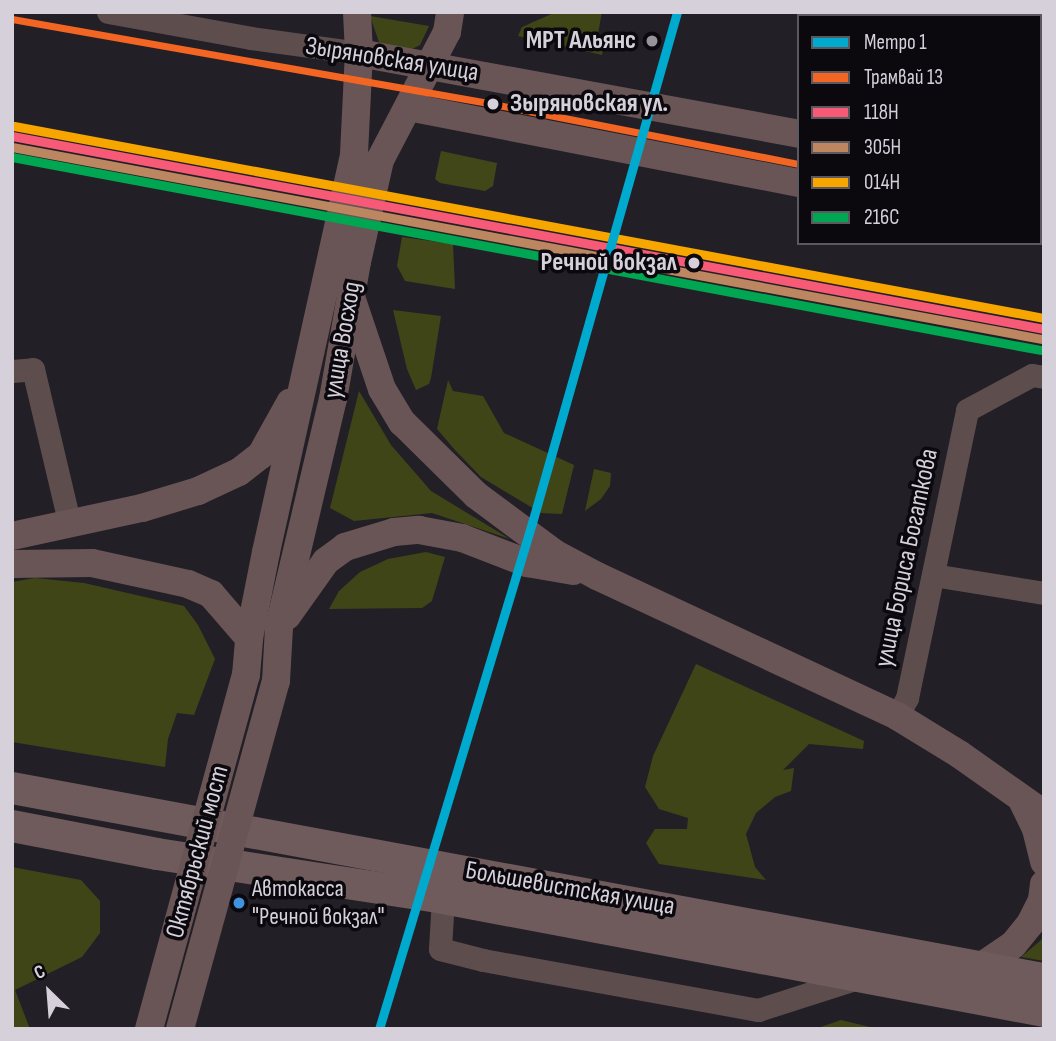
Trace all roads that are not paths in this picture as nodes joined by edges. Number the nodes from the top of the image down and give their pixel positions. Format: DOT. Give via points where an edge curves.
graph roads {
  1 [pos="108,12"];
  2 [pos="357,12"];
  3 [pos="450,12"];
  4 [pos="359,53"];
  5 [pos="428,65"];
  6 [pos="524,83"];
  7 [pos="408,107"];
  8 [pos="514,128"];
  9 [pos="797,134"];
  10 [pos="367,157"];
  11 [pos="797,183"];
  12 [pos="352,300"];
  13 [pos="23,370"];
  14 [pos="308,370"];
  15 [pos="1044,377"];
  16 [pos="70,525"];
  17 [pos="12,536"];
  18 [pos="12,564"];
  19 [pos="933,575"];
  20 [pos="597,576"];
  21 [pos="1044,593"];
  22 [pos="279,626"];
  23 [pos="248,638"];
  24 [pos="246,675"];
  25 [pos="276,681"];
  26 [pos="897,716"];
  27 [pos="12,788"];
  28 [pos="1021,797"];
  29 [pos="1044,814"];
  30 [pos="12,826"];
  31 [pos="1044,862"];
  32 [pos="1044,884"];
  33 [pos="443,898"];
  34 [pos="979,967"];
  35 [pos="866,976"];
  36 [pos="1044,979"];
  37 [pos="1044,1011"];
  38 [pos="149,1029"];
  39 [pos="180,1029"];
  1 -- 4 [label="street, Зыряновская улица"];
  2 -- 4 [label="main road, улица Восход"];
  3 -- 5 [label="main road, улица Восход" via="447,32"];
  4 -- 5 [label="main road, Зыряновская улица"];
  4 -- 10 [label="main road, улица Восход"];
  5 -- 6 [label="main road, Зыряновская улица"];
  5 -- 7 [label="main road, улица Восход"];
  6 -- 8 [label="main road"];
  6 -- 9 [label="main road, Зыряновская улица"];
  7 -- 8 [label="main road, Зыряновская улица"];
  7 -- 10 [label="main road, улица Восход"];
  8 -- 11 [label="main road, Зыряновская улица"];
  10 -- 12 [label="main road, улица Восход"];
  10 -- 14 [label="main road, улица Восход" via="330,257"];
  12 -- 20 [label="main road" via="382,390 402,422 475,495 554,553"];
  12 -- 22 [label="main road, улица Восход"];
  13 -- 16 [label="street"];
  14 -- 16 [label="main road" via="261,455 239,472 187,494"];
  14 -- 23 [label="main road, улица Восход"];
  15 -- 19 [label="street, улица Бориса Богаткова" via="1032,375 967,410"];
  16 -- 17 [label="main road"];
  18 -- 23 [label="main road" via="92,563 188,584 211,594"];
  19 -- 21 [label="street"];
  19 -- 26 [label="street, улица Бориса Богаткова" via="907,698"];
  20 -- 22 [label="main road" via="527,562 462,538 419,530 394,532 345,547 326,561"];
  20 -- 26 [label="main road"];
  22 -- 25 [label="main road, улица Восход"];
  23 -- 24 [label="main road, улица Восход"];
  24 -- 38 [label="main road, Октябрьский мост, bridge"];
  25 -- 39 [label="main road, Октябрьский мост, bridge"];
  26 -- 28 [label="main road"];
  27 -- 34 [label="highway, Большевистская улица"];
  28 -- 29 [label="main road"];
  28 -- 31 [label="main road"];
  30 -- 33 [label="highway, Большевистская улица" via="157,854"];
  32 -- 34 [label="main road" via="1030,924 1013,945"];
  33 -- 35 [label="highway, Большевистская улица"];
  33 -- 35 [label="street" via="440,949 758,1010"];
  34 -- 36 [label="highway, Большевистская улица"];
  35 -- 37 [label="highway, Большевистская улица"];
}
